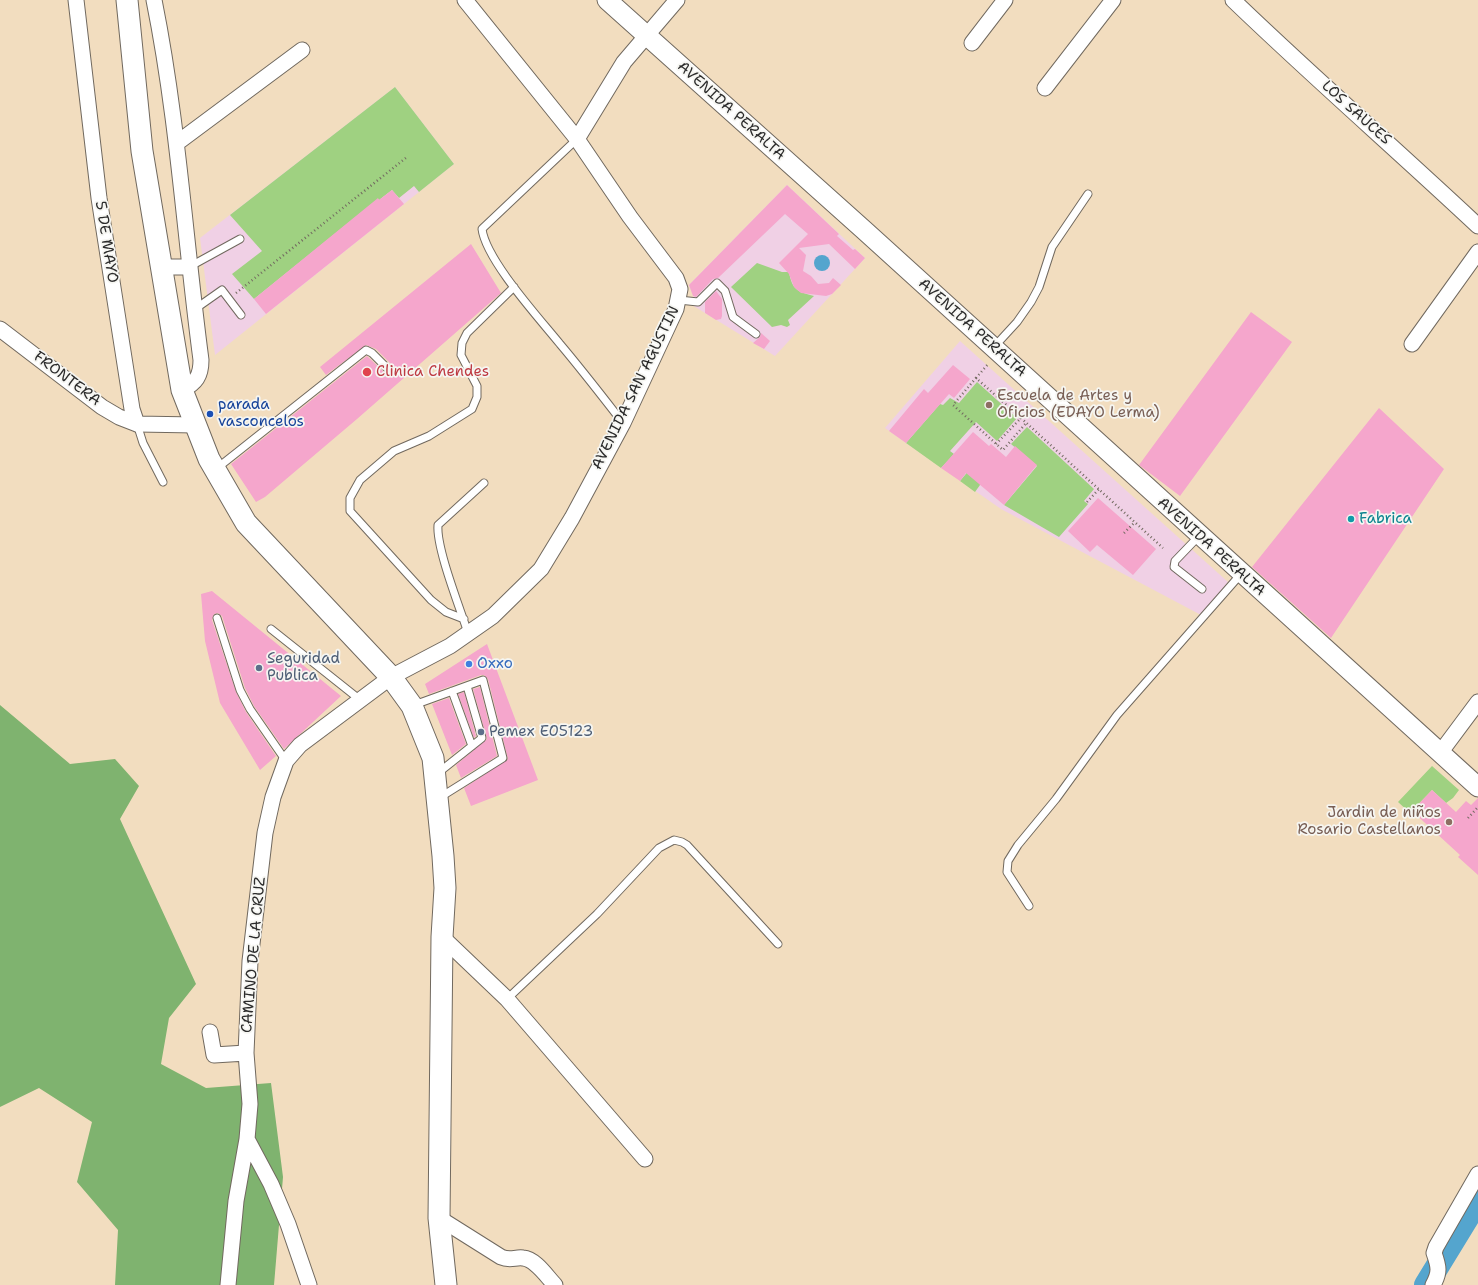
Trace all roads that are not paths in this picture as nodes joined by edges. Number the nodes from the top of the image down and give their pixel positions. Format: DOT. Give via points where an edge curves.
graph roads {
  1 [pos="76,0"];
  2 [pos="126,0"];
  3 [pos="154,0"];
  4 [pos="465,0"];
  5 [pos="607,0"];
  6 [pos="677,0"];
  7 [pos="1005,0"];
  8 [pos="1113,0"];
  9 [pos="1234,0"];
  10 [pos="647,36"];
  11 [pos="972,43"];
  12 [pos="302,50"];
  13 [pos="1045,88"];
  14 [pos="577,139"];
  15 [pos="177,143"];
  16 [pos="1088,194"];
  17 [pos="1478,226"];
  18 [pos="240,239"];
  19 [pos="1478,252"];
  20 [pos="161,267"];
  21 [pos="189,267"];
  22 [pos="514,287"];
  23 [pos="679,300"];
  24 [pos="194,310"];
  25 [pos="241,315"];
  26 [pos="0,329"];
  27 [pos="756,334"];
  28 [pos="1412,344"];
  29 [pos="993,348"];
  30 [pos="388,370"];
  31 [pos="182,390"];
  32 [pos="623,423"];
  33 [pos="137,424"];
  34 [pos="196,425"];
  35 [pos="214,470"];
  36 [pos="163,482"];
  37 [pos="484,483"];
  38 [pos="1199,536"];
  39 [pos="1241,574"];
  40 [pos="1202,589"];
  41 [pos="217,618"];
  42 [pos="466,626"];
  43 [pos="271,629"];
  44 [pos="390,677"];
  45 [pos="467,686"];
  46 [pos="452,691"];
  47 [pos="359,699"];
  48 [pos="1478,702"];
  49 [pos="412,706"];
  50 [pos="472,746"];
  51 [pos="1440,753"];
  52 [pos="286,761"];
  53 [pos="435,776"];
  54 [pos="1478,787"];
  55 [pos="437,799"];
  56 [pos="1029,906"];
  57 [pos="442,937"];
  58 [pos="778,944"];
  59 [pos="508,999"];
  60 [pos="210,1032"];
  61 [pos="246,1053"];
  62 [pos="247,1139"];
  63 [pos="645,1159"];
  64 [pos="1478,1174"];
  65 [pos="439,1218"];
  66 [pos="228,1285"];
  67 [pos="309,1285"];
  68 [pos="446,1285"];
  69 [pos="556,1285"];
  70 [pos="1433,1285"];
  1 -- 33 [label="street, 5 DE MAYO" via="99,198 132,409"];
  2 -- 20 [label="main road" via="142,151"];
  3 -- 15 [label="street"];
  4 -- 14 [label="street"];
  5 -- 10 [label="street, AVENIDA PERALTA"];
  6 -- 10 [label="street"];
  7 -- 11 [label="street"];
  8 -- 13 [label="street"];
  9 -- 17 [label="street, LOS SAUCES"];
  10 -- 14 [label="street" via="624,62"];
  10 -- 29 [label="street, AVENIDA PERALTA"];
  12 -- 15 [label="street"];
  14 -- 22 [label="lane" via="482,229 491,252"];
  14 -- 23 [label="street, AVENIDA SAN AGUSTIN" via="630,217 676,278 680,289"];
  15 -- 21 [label="street"];
  16 -- 29 [label="lane" via="1052,246 1031,302"];
  18 -- 21 [label="lane"];
  19 -- 28 [label="street"];
  20 -- 21 [label="street"];
  20 -- 31 [label="main road"];
  21 -- 24 [label="street"];
  22 -- 32 [label="lane"];
  22 -- 42 [label="lane" via="467,333 462,343 461,355 477,386 478,397 472,409 429,436 394,451 360,480 350,498 350,511 431,600"];
  23 -- 27 [label="lane" via="698,302 716,282 725,291 733,318"];
  23 -- 32 [label="street, AVENIDA SAN AGUSTIN"];
  24 -- 25 [label="lane" via="222,290"];
  24 -- 31 [label="street" via="201,370 198,380"];
  26 -- 33 [label="street, FRONTERA" via="91,399 119,417"];
  29 -- 38 [label="street, AVENIDA PERALTA"];
  30 -- 35 [label="lane" via="366,350"];
  31 -- 34 [label="main road"];
  32 -- 42 [label="street, AVENIDA SAN AGUSTIN" via="572,518 541,569 493,616"];
  33 -- 34 [label="street"];
  33 -- 36 [label="lane" via="143,443"];
  34 -- 35 [label="main road"];
  35 -- 44 [label="main road" via="246,523"];
  37 -- 42 [label="lane" via="438,525 437,533"];
  38 -- 39 [label="street, AVENIDA PERALTA"];
  38 -- 40 [label="lane" via="1175,561 1174,567"];
  39 -- 51 [label="street, AVENIDA PERALTA"];
  39 -- 56 [label="lane" via="1117,715 1056,799 1018,845 1008,861 1007,872"];
  41 -- 52 [label="lane" via="240,690"];
  42 -- 44 [label="street, AVENIDA SAN AGUSTIN" via="450,646"];
  43 -- 47 [label="lane"];
  44 -- 47 [label="street, CAMINO DE LA CRUZ"];
  44 -- 49 [label="main road"];
  45 -- 46 [label="lane"];
  45 -- 50 [label="lane" via="482,738"];
  45 -- 55 [label="lane" via="483,680 503,758"];
  46 -- 49 [label="lane"];
  46 -- 50 [label="lane"];
  47 -- 52 [label="street, CAMINO DE LA CRUZ" via="300,745"];
  48 -- 51 [label="street"];
  49 -- 53 [label="main road" via="433,758"];
  50 -- 53 [label="lane"];
  51 -- 54 [label="street, AVENIDA PERALTA"];
  52 -- 61 [label="street, CAMINO DE LA CRUZ" via="273,797 265,833 250,962"];
  53 -- 55 [label="main road"];
  55 -- 57 [label="main road" via="445,888"];
  57 -- 59 [label="street"];
  57 -- 65 [label="main road"];
  58 -- 59 [label="lane" via="687,845 674,840 659,848 598,914"];
  59 -- 63 [label="street"];
  60 -- 61 [label="street" via="214,1055"];
  61 -- 62 [label="street, CAMINO DE LA CRUZ" via="250,1104"];
  62 -- 66 [label="street, CAMINO DE LA CRUZ" via="236,1201"];
  62 -- 67 [label="street" via="271,1184 288,1224"];
  64 -- 70 [label="street" via="1434,1253 1440,1267"];
  65 -- 68 [label="main road"];
  65 -- 69 [label="street" via="501,1257 510,1260 528,1259"];
}
